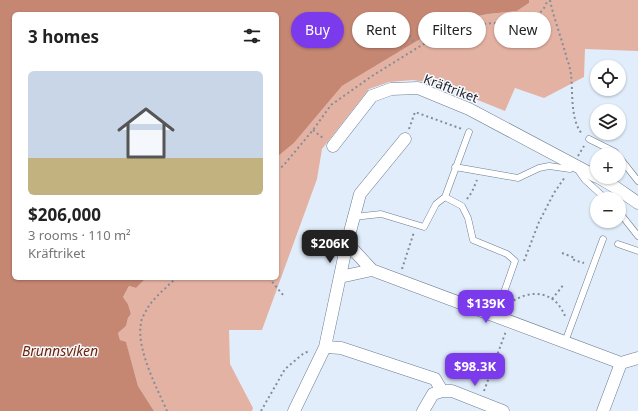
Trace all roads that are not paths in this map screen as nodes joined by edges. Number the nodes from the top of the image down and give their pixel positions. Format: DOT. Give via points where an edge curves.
graph roads {
  1 [pos="469,132"];
  2 [pos="405,139"];
  3 [pos="589,139"];
  4 [pos="333,146"];
  5 [pos="607,148"];
  6 [pos="572,166"];
  7 [pos="626,166"];
  8 [pos="456,167"];
  9 [pos="590,174"];
  10 [pos="638,181"];
  11 [pos="610,184"];
  12 [pos="598,192"];
  13 [pos="445,196"];
  14 [pos="638,203"];
  15 [pos="354,217"];
  16 [pos="626,221"];
  17 [pos="638,236"];
  18 [pos="603,239"];
  19 [pos="347,243"];
  20 [pos="618,244"];
  21 [pos="638,251"];
  22 [pos="372,270"];
  23 [pos="340,277"];
  24 [pos="496,315"];
  25 [pos="324,337"];
  26 [pos="565,342"];
  27 [pos="638,358"];
  28 [pos="621,363"];
  29 [pos="442,391"];
  30 [pos="294,411"];
  31 [pos="423,411"];
  32 [pos="504,411"];
  33 [pos="603,411"];
  1 -- 8 [label="lane"];
  2 -- 15 [label="street" via="360,194"];
  3 -- 5 [label="lane"];
  4 -- 6 [label="street, Kräftriket" via="372,96 391,89 418,88 469,108"];
  6 -- 8 [label="lane, Kräftriket" via="538,168 518,178"];
  6 -- 9 [label="street, Kräftriket"];
  6 -- 12 [label="lane, Kräftriket"];
  7 -- 10 [label="lane"];
  8 -- 13 [label="lane"];
  11 -- 14 [label="street, Kräftriket"];
  13 -- 15 [label="lane" via="436,204 424,227 382,214"];
  13 -- 24 [label="lane" via="462,206 474,240 507,254 515,261"];
  15 -- 19 [label="street"];
  16 -- 17 [label="lane"];
  18 -- 26 [label="lane"];
  19 -- 22 [label="street"];
  19 -- 23 [label="street"];
  20 -- 21 [label="lane"];
  22 -- 23 [label="street"];
  22 -- 24 [label="street"];
  23 -- 25 [label="street"];
  24 -- 26 [label="street"];
  25 -- 29 [label="street" via="341,348 435,379"];
  25 -- 30 [label="street"];
  26 -- 28 [label="street"];
  27 -- 28 [label="street"];
  28 -- 33 [label="street"];
  29 -- 31 [label="street" via="433,394"];
  29 -- 32 [label="street" via="452,390"];
}
